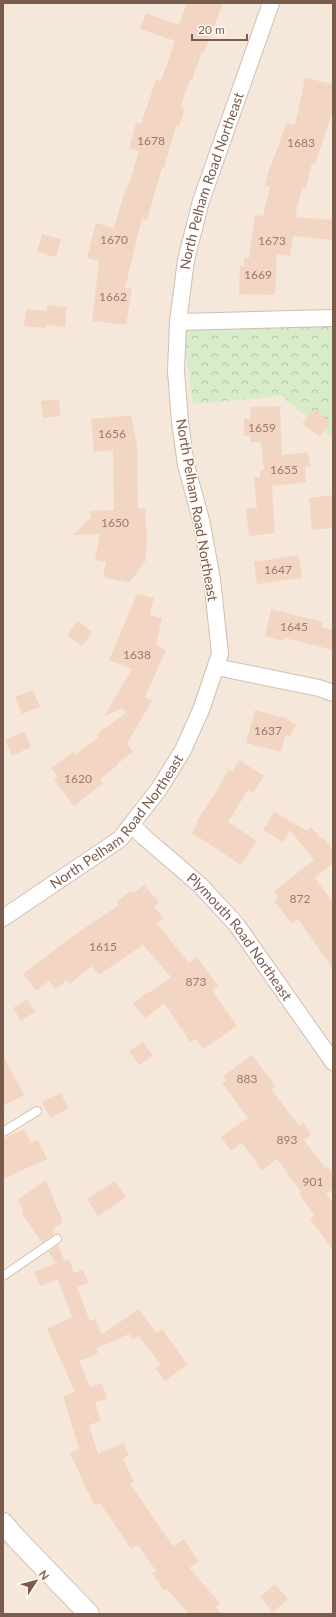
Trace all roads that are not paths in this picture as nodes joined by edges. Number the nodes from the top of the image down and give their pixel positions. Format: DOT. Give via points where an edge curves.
graph roads {
  1 [pos="271,3"];
  2 [pos="333,318"];
  3 [pos="178,322"];
  4 [pos="216,667"];
  5 [pos="333,693"];
  6 [pos="132,825"];
  7 [pos="3,918"];
  8 [pos="333,1062"];
  9 [pos="37,1111"];
  10 [pos="3,1132"];
  11 [pos="57,1239"];
  12 [pos="3,1276"];
  13 [pos="3,1523"];
  14 [pos="90,1614"];
  1 -- 3 [label="street, North Pelham Road Northeast" via="201,201 186,260"];
  2 -- 3 [label="street"];
  3 -- 4 [label="street, North Pelham Road Northeast" via="176,371 180,422 186,465 201,520 212,578 220,654"];
  4 -- 5 [label="street"];
  4 -- 6 [label="street, North Pelham Road Northeast" via="202,710 183,750 159,789"];
  6 -- 7 [label="street, North Pelham Road Northeast" via="120,840"];
  6 -- 8 [label="street, Plymouth Road Northeast" via="200,885 236,924"];
  9 -- 10 [label="lane"];
  11 -- 12 [label="lane"];
  13 -- 14 [label="street"];
}
